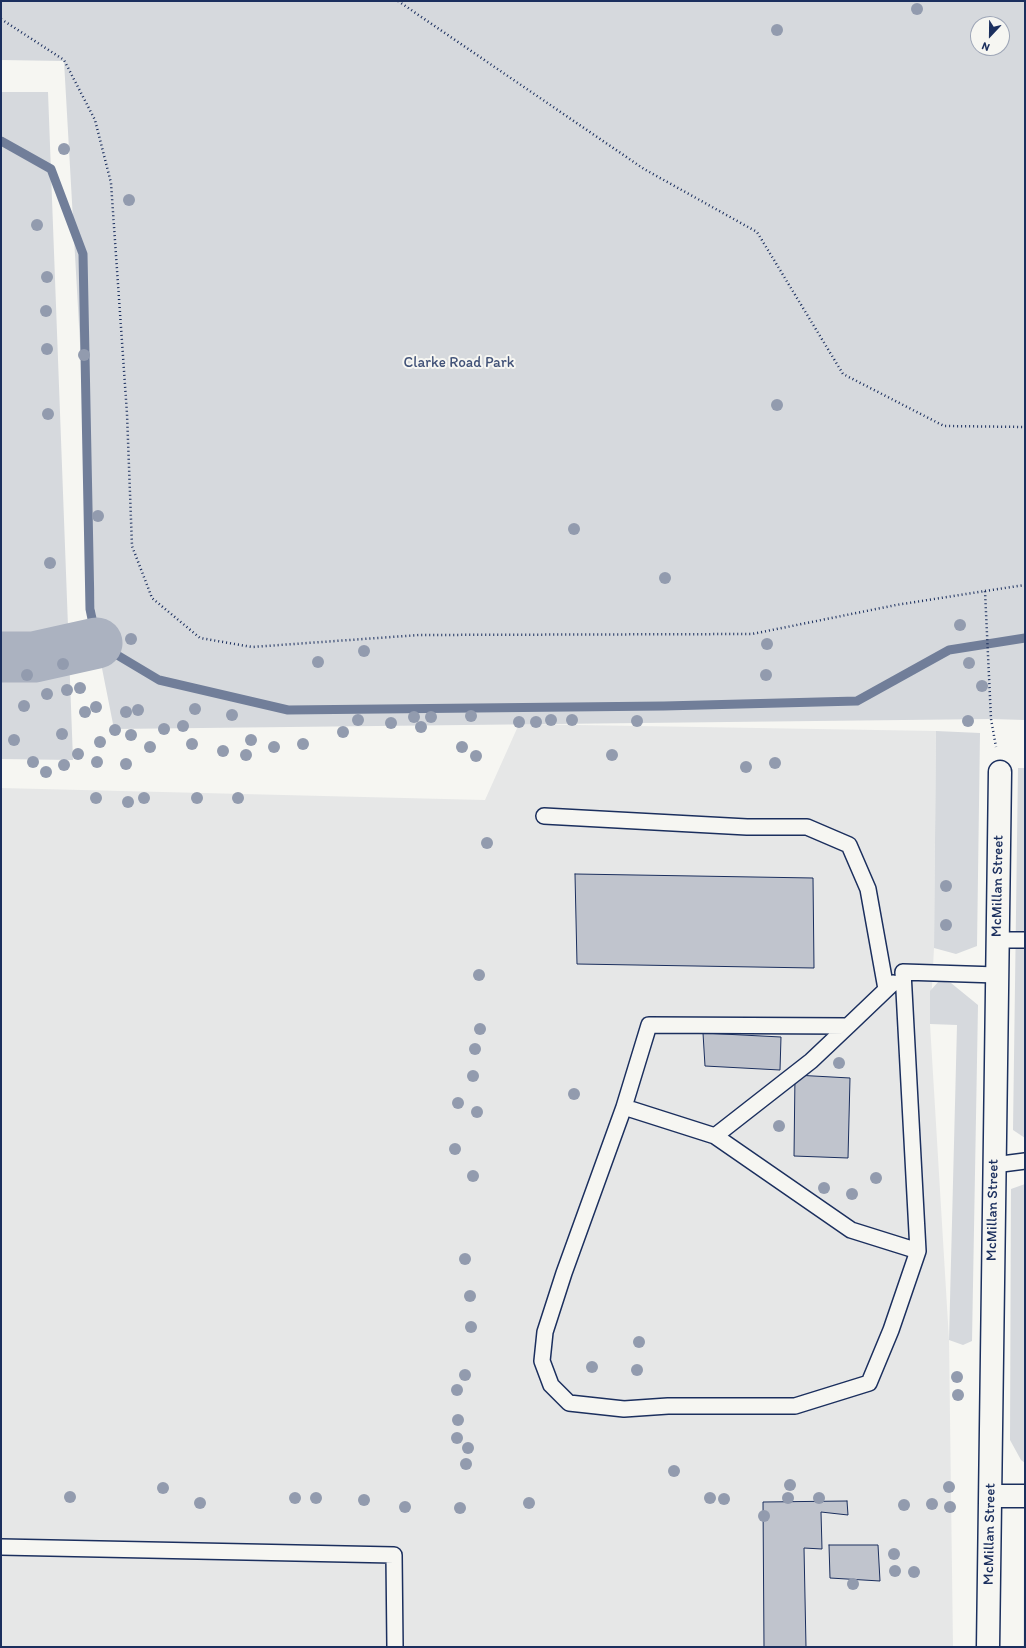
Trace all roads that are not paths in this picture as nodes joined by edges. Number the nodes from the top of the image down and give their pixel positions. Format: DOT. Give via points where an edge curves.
graph roads {
  1 [pos="1000,772"];
  2 [pos="544,816"];
  3 [pos="998,940"];
  4 [pos="1025,940"];
  5 [pos="903,972"];
  6 [pos="998,975"];
  7 [pos="886,989"];
  8 [pos="848,1026"];
  9 [pos="624,1107"];
  10 [pos="715,1136"];
  11 [pos="1025,1161"];
  12 [pos="994,1165"];
  13 [pos="918,1251"];
  14 [pos="991,1496"];
  15 [pos="1025,1496"];
  16 [pos="1,1548"];
  17 [pos="395,1647"];
  18 [pos="988,1647"];
  1 -- 3 [label="street, McMillan Street"];
  2 -- 7 [label="lane" via="747,827 807,827 849,844 868,889"];
  3 -- 4 [label="lane"];
  3 -- 6 [label="street, McMillan Street"];
  5 -- 6 [label="lane"];
  5 -- 7 [label="lane"];
  5 -- 13 [label="lane"];
  6 -- 12 [label="street, McMillan Street"];
  7 -- 8 [label="lane"];
  8 -- 9 [label="lane" via="648,1025"];
  8 -- 10 [label="lane" via="811,1060"];
  9 -- 10 [label="lane"];
  9 -- 13 [label="lane" via="545,1332 542,1361 551,1385 570,1403 624,1409 668,1406 795,1406 869,1383 891,1330"];
  10 -- 13 [label="lane" via="851,1230"];
  11 -- 12 [label="lane"];
  12 -- 14 [label="street, McMillan Street"];
  14 -- 15 [label="street"];
  14 -- 18 [label="street, McMillan Street"];
  16 -- 17 [label="lane" via="394,1554"];
}
